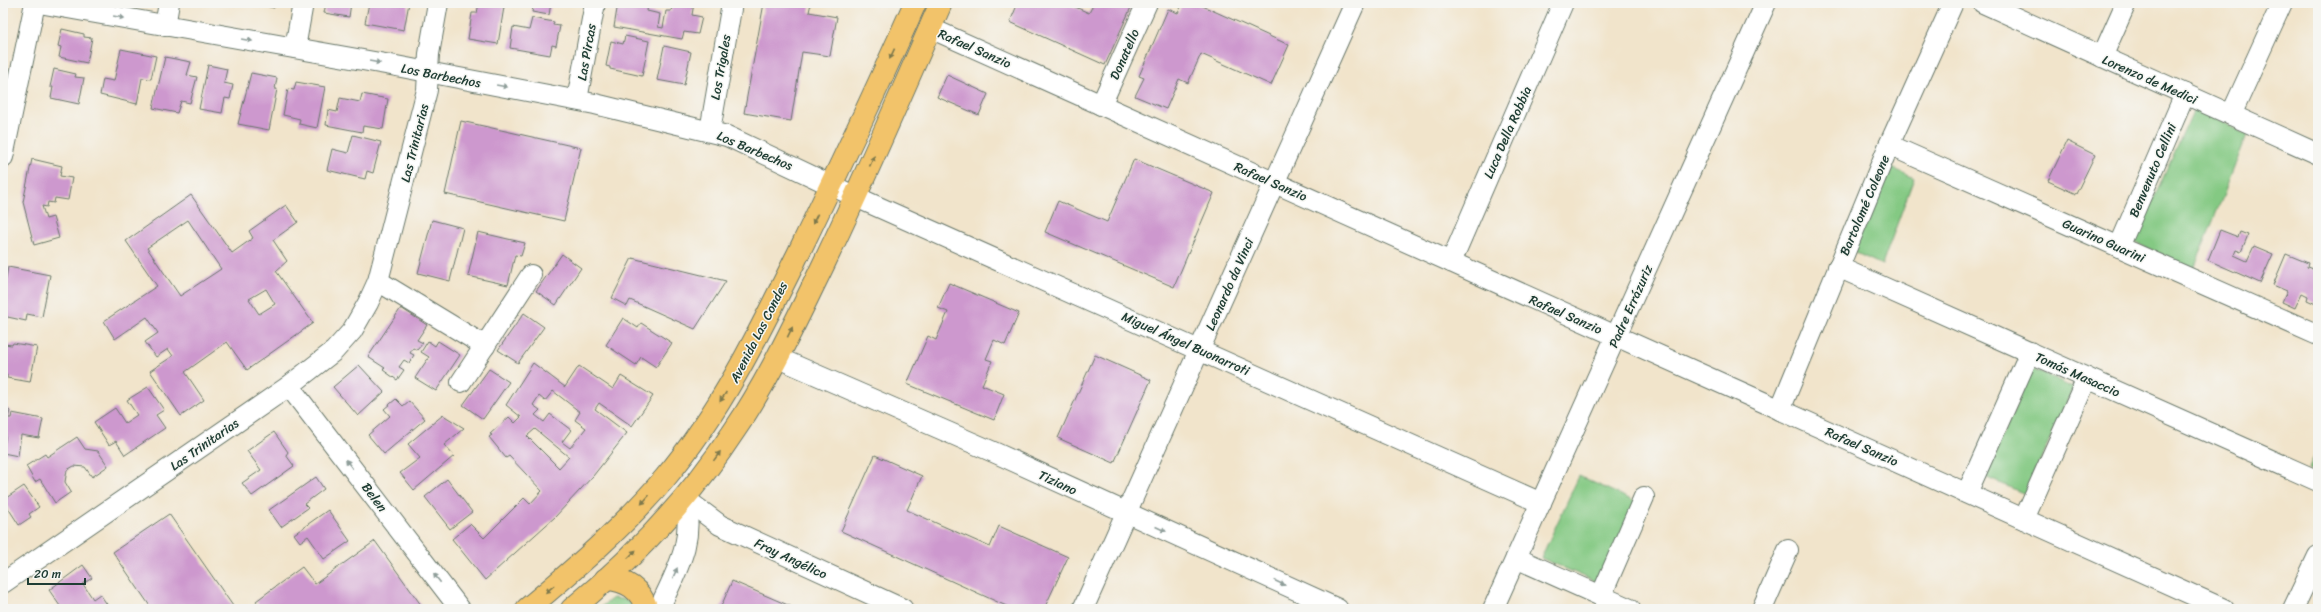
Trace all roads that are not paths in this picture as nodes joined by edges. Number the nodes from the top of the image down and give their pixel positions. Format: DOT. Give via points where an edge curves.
graph roads {
  1 [pos="34,3"];
  2 [pos="39,3"];
  3 [pos="169,3"];
  4 [pos="303,3"];
  5 [pos="438,3"];
  6 [pos="595,3"];
  7 [pos="732,3"];
  8 [pos="915,3"];
  9 [pos="941,3"];
  10 [pos="1147,3"];
  11 [pos="1355,3"];
  12 [pos="1563,3"];
  13 [pos="1766,3"];
  14 [pos="1953,3"];
  15 [pos="1983,3"];
  16 [pos="2126,3"];
  17 [pos="2282,3"];
  18 [pos="165,26"];
  19 [pos="930,28"];
  20 [pos="295,48"];
  21 [pos="2102,57"];
  22 [pos="428,72"];
  23 [pos="2184,94"];
  24 [pos="577,100"];
  25 [pos="1101,105"];
  26 [pos="2231,115"];
  27 [pos="710,131"];
  28 [pos="1889,145"];
  29 [pos="2318,154"];
  30 [pos="3,157"];
  31 [pos="1274,183"];
  32 [pos="832,184"];
  33 [pos="856,197"];
  34 [pos="2119,246"];
  35 [pos="1451,262"];
  36 [pos="1838,267"];
  37 [pos="531,275"];
  38 [pos="378,280"];
  39 [pos="2318,335"];
  40 [pos="1616,336"];
  41 [pos="485,346"];
  42 [pos="1200,349"];
  43 [pos="2030,352"];
  44 [pos="778,358"];
  45 [pos="2087,378"];
  46 [pos="461,382"];
  47 [pos="288,386"];
  48 [pos="1780,410"];
  49 [pos="2318,481"];
  50 [pos="1967,493"];
  51 [pos="1644,497"];
  52 [pos="684,498"];
  53 [pos="1541,503"];
  54 [pos="1126,513"];
  55 [pos="2024,519"];
  56 [pos="1788,550"];
  57 [pos="2318,556"];
  58 [pos="1516,558"];
  59 [pos="606,580"];
  60 [pos="3,583"];
  61 [pos="1601,596"];
  62 [pos="460,609"];
  63 [pos="527,609"];
  64 [pos="572,609"];
  65 [pos="647,609"];
  66 [pos="659,609"];
  67 [pos="903,609"];
  68 [pos="1083,609"];
  69 [pos="1338,609"];
  70 [pos="1493,609"];
  71 [pos="1630,609"];
  72 [pos="1762,609"];
  73 [pos="2224,609"];
  74 [pos="2293,609"];
  1 -- 30 [label="street"];
  2 -- 18 [label="street, Los Barbechos, one-way"];
  3 -- 18 [label="street"];
  4 -- 20 [label="street"];
  5 -- 22 [label="street, Las Trinitarias"];
  6 -- 24 [label="street, Las Pircas"];
  7 -- 27 [label="street, Los Trigales"];
  8 -- 32 [label="main road, Avenida Las Condes, one-way"];
  9 -- 19 [label="main road"];
  10 -- 25 [label="street, Donatello"];
  11 -- 31 [label="street, Leonardo da Vinci"];
  12 -- 35 [label="street, Luca Della Robbia"];
  13 -- 40 [label="street, Padre Errázuriz"];
  14 -- 28 [label="street, Bartolomé Coleone"];
  15 -- 21 [label="street, Lorenzo de Medici"];
  16 -- 21 [label="street"];
  17 -- 26 [label="street"];
  18 -- 20 [label="street, Los Barbechos, one-way"];
  19 -- 25 [label="street, Rafael Sanzio"];
  33 -- 19 [label="main road, one-way"];
  20 -- 22 [label="street, Los Barbechos, one-way"];
  21 -- 23 [label="street, Lorenzo de Medici"];
  22 -- 24 [label="street, Los Barbechos, one-way"];
  22 -- 38 [label="street, Las Trinitarias" via="426,96"];
  23 -- 26 [label="street, Lorenzo de Medici"];
  23 -- 34 [label="street, Benvenuto Cellini"];
  24 -- 27 [label="street, Los Barbechos"];
  25 -- 31 [label="street, Rafael Sanzio"];
  26 -- 29 [label="street, Lorenzo de Medici"];
  27 -- 32 [label="street, Los Barbechos" via="744,143"];
  28 -- 34 [label="street, Guarino Guarini"];
  28 -- 36 [label="street, Bartolomé Coleone"];
  31 -- 35 [label="street, Rafael Sanzio"];
  31 -- 42 [label="street, Leonardo da Vinci"];
  32 -- 33 [label="street, Miguel Ángel Buonarroti"];
  32 -- 63 [label="main road, Avenida Las Condes, one-way" via="741,367 688,447 666,477 617,530"];
  33 -- 42 [label="street, Miguel Ángel Buonarroti"];
  44 -- 33 [label="main road, one-way"];
  34 -- 39 [label="street, Guarino Guarini"];
  35 -- 40 [label="street, Rafael Sanzio"];
  36 -- 43 [label="street, Tomás Masaccio"];
  36 -- 48 [label="street, Bartolomé Coleone"];
  37 -- 41 [label="street"];
  38 -- 41 [label="street"];
  38 -- 47 [label="street, Las Trinitarias" via="352,331 334,351"];
  40 -- 48 [label="street, Rafael Sanzio"];
  40 -- 53 [label="street, Padre Errázuriz"];
  41 -- 46 [label="street"];
  42 -- 53 [label="street, Miguel Ángel Buonarroti"];
  42 -- 54 [label="street, Leonardo da Vinci"];
  43 -- 45 [label="street, Tomás Masaccio"];
  43 -- 50 [label="street"];
  52 -- 44 [label="main road, one-way" via="734,431"];
  44 -- 54 [label="street, Tiziano"];
  45 -- 49 [label="street, Tomás Masaccio"];
  45 -- 55 [label="street"];
  47 -- 60 [label="street, Las Trinitarias"];
  62 -- 47 [label="street, Belen, one-way"];
  48 -- 50 [label="street, Rafael Sanzio"];
  50 -- 55 [label="street, Rafael Sanzio"];
  51 -- 61 [label="street"];
  59 -- 52 [label="main road, one-way"];
  66 -- 52 [label="street, one-way" via="680,563 688,538 688,512"];
  52 -- 67 [label="street, Fray Angélico" via="720,526"];
  53 -- 58 [label="street, Padre Errázuriz"];
  54 -- 68 [label="street, Leonardo da Vinci"];
  54 -- 69 [label="street, Tiziano, one-way"];
  55 -- 73 [label="street, Rafael Sanzio"];
  56 -- 72 [label="street"];
  57 -- 74 [label="street"];
  58 -- 61 [label="street"];
  58 -- 70 [label="street, Padre Errázuriz"];
  59 -- 64 [label="main road"];
  59 -- 65 [label="main road" via="616,580 632,586 642,596"];
  61 -- 71 [label="street"];
}
